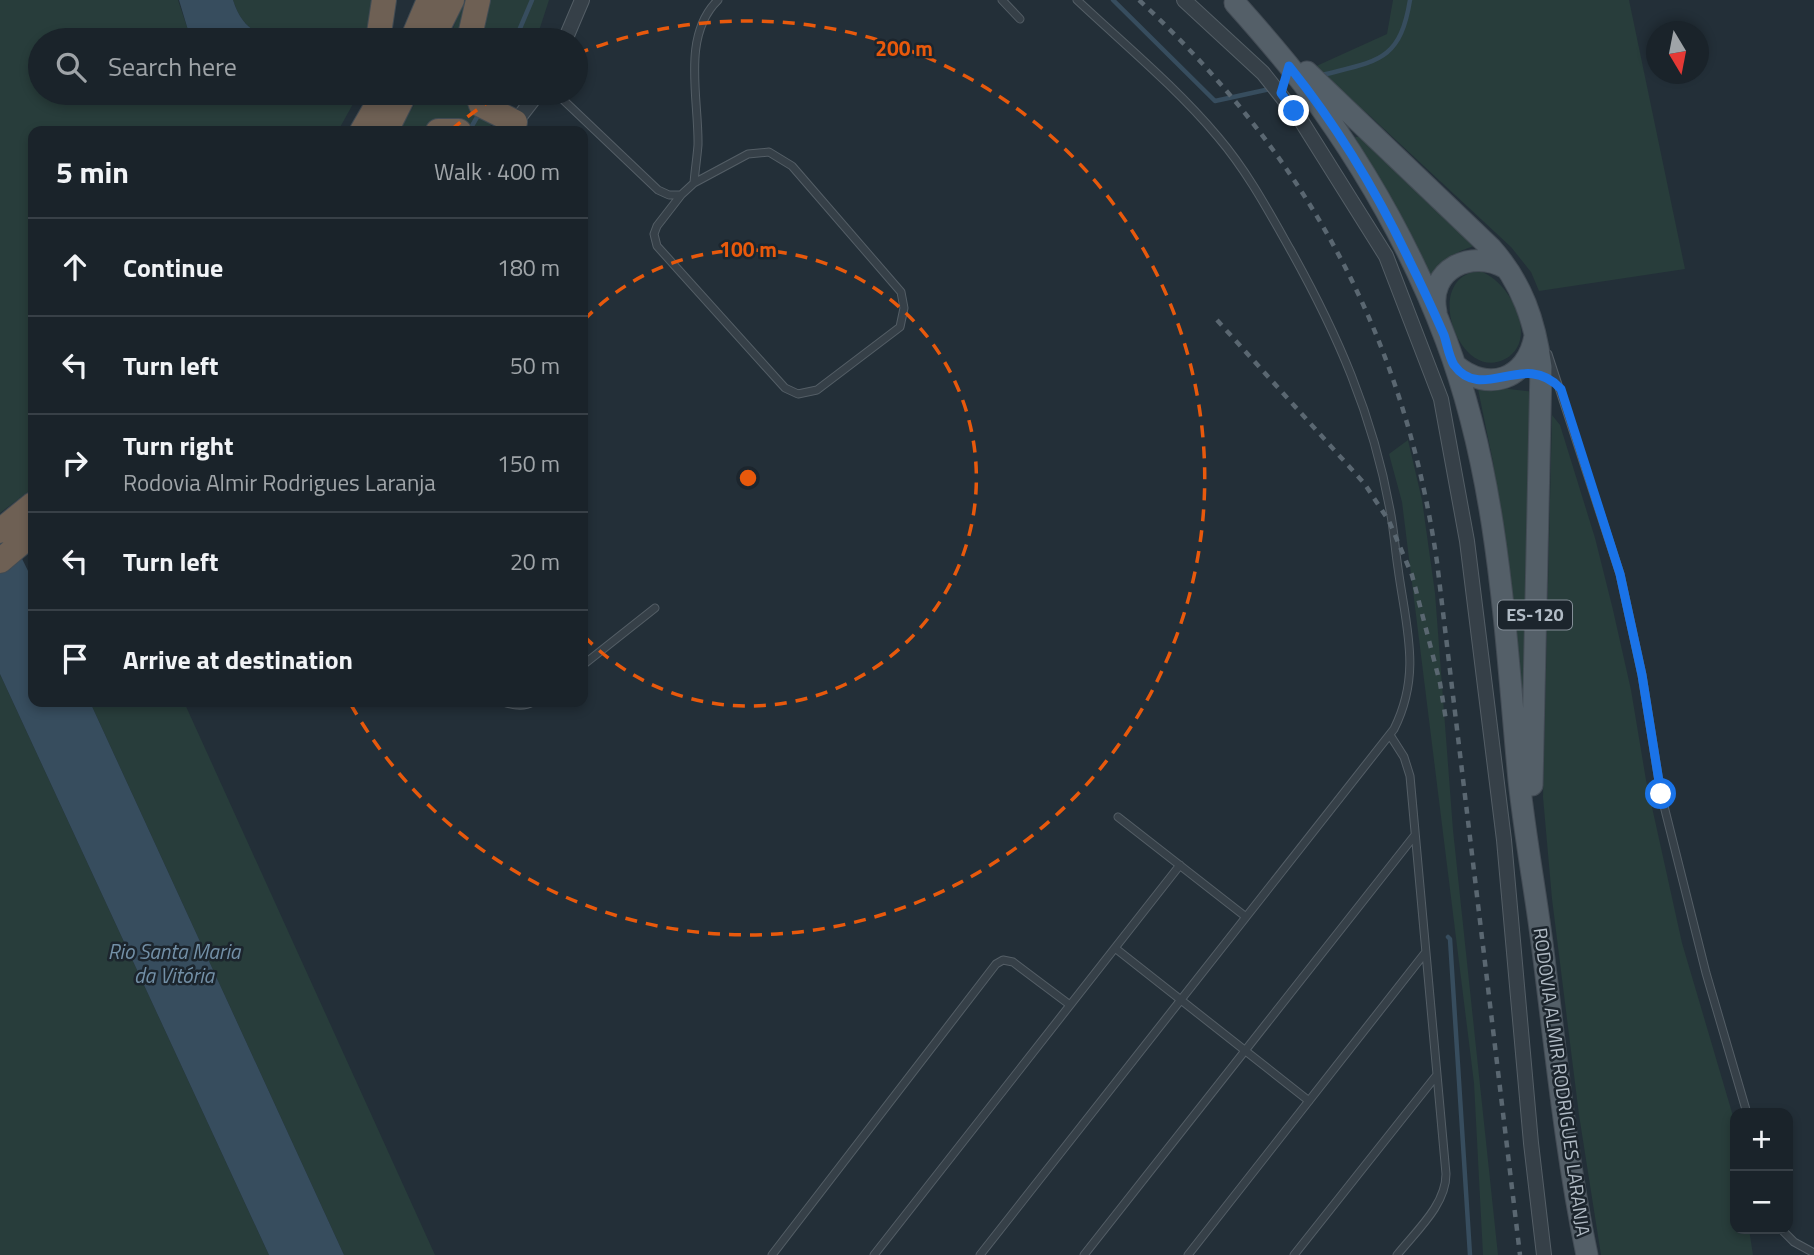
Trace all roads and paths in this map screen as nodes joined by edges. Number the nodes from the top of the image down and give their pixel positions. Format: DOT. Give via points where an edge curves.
graph roads {
  1 [pos="384,0"];
  2 [pos="429,0"];
  3 [pos="452,0"];
  4 [pos="478,0"];
  5 [pos="582,0"];
  6 [pos="718,0"];
  7 [pos="1002,0"];
  8 [pos="1077,0"];
  9 [pos="1184,0"];
  10 [pos="1234,1"];
  11 [pos="1020,19"];
  12 [pos="380,28"];
  13 [pos="417,28"];
  14 [pos="438,28"];
  15 [pos="472,28"];
  16 [pos="570,28"];
  17 [pos="1289,66"];
  18 [pos="1281,93"];
  19 [pos="359,105"];
  20 [pos="377,105"];
  21 [pos="399,105"];
  22 [pos="481,105"];
  23 [pos="529,105"];
  24 [pos="569,105"];
  25 [pos="350,126"];
  26 [pos="365,126"];
  27 [pos="388,126"];
  28 [pos="509,126"];
  29 [pos="513,126"];
  30 [pos="694,183"];
  31 [pos="681,195"];
  32 [pos="1508,269"];
  33 [pos="1437,319"];
  34 [pos="1533,321"];
  35 [pos="1454,365"];
  36 [pos="1528,374"];
  37 [pos="1561,389"];
  38 [pos="28,508"];
  39 [pos="0,531"];
  40 [pos="28,537"];
  41 [pos="0,561"];
  42 [pos="655,608"];
  43 [pos="588,661"];
  44 [pos="1390,735"];
  45 [pos="1118,817"];
  46 [pos="1415,835"];
  47 [pos="1180,865"];
  48 [pos="1538,909"];
  49 [pos="1246,916"];
  50 [pos="1115,948"];
  51 [pos="1426,953"];
  52 [pos="1181,1000"];
  53 [pos="1070,1005"];
  54 [pos="1245,1051"];
  55 [pos="1437,1075"];
  56 [pos="1309,1101"];
  57 [pos="1746,1108"];
  58 [pos="1786,1234"];
  59 [pos="1814,1253"];
  60 [pos="772,1255"];
  61 [pos="874,1255"];
  62 [pos="980,1255"];
  63 [pos="1084,1255"];
  64 [pos="1188,1255"];
  65 [pos="1294,1255"];
  66 [pos="1397,1255"];
  67 [pos="1544,1255"];
  68 [pos="1587,1255"];
  1 -- 12 [label="highway"];
  2 -- 13 [label="highway"];
  3 -- 14 [label="highway"];
  4 -- 15 [label="highway"];
  5 -- 16 [label="street"];
  6 -- 30 [label="lane" via="707,10 696,42"];
  7 -- 11 [label="lane"];
  8 -- 44 [label="lane" via="1188,104 1236,160 1323,310 1346,360 1391,512 1412,667 1406,703"];
  9 -- 18 [label="street"];
  10 -- 17 [label="main road, RODOVIA ALMIR RODRIGUES LARANJA / ES-120"];
  10 -- 32 [label="main road, RODOVIA ALMIR RODRIGUES LARANJA / ES-120"];
  17 -- 18 [label="street"];
  17 -- 33 [label="main road, RODOVIA ALMIR RODRIGUES LARANJA / ES-120" via="1334,125 1374,190"];
  18 -- 67 [label="street" via="1387,256 1441,399 1467,541 1504,840"];
  19 -- 25 [label="highway"];
  20 -- 26 [label="highway"];
  21 -- 27 [label="highway"];
  22 -- 28 [label="highway"];
  23 -- 29 [label="street"];
  24 -- 31 [label="lane" via="658,190"];
  30 -- 31 [label="lane"];
  30 -- 31 [label="lane" via="748,154 769,152 792,166 901,292 900,327 817,390 798,394 785,388 657,246 657,226"];
  32 -- 33 [label="main road" via="1481,259 1453,267 1436,290"];
  32 -- 34 [label="main road, RODOVIA ALMIR RODRIGUES LARANJA / ES-120"];
  33 -- 35 [label="main road, RODOVIA ALMIR RODRIGUES LARANJA / ES-120"];
  34 -- 36 [label="main road, RODOVIA ALMIR RODRIGUES LARANJA / ES-120" via="1537,338"];
  34 -- 36 [label="main road" via="1532,352 1524,365"];
  34 -- 37 [label="lane"];
  35 -- 36 [label="main road" via="1481,380"];
  35 -- 48 [label="main road, RODOVIA ALMIR RODRIGUES LARANJA / ES-120" via="1488,496 1524,823"];
  36 -- 37 [label="lane" via="1549,378"];
  36 -- 48 [label="main road, RODOVIA ALMIR RODRIGUES LARANJA / ES-120"];
  37 -- 57 [label="lane" via="1620,574 1661,794"];
  38 -- 39 [label="highway"];
  40 -- 41 [label="highway"];
  42 -- 43 [label="lane"];
  44 -- 46 [label="lane" via="1408,766"];
  44 -- 49 [label="lane"];
  45 -- 47 [label="lane"];
  46 -- 51 [label="lane"];
  46 -- 54 [label="lane"];
  47 -- 49 [label="lane"];
  47 -- 50 [label="lane"];
  48 -- 68 [label="main road, RODOVIA ALMIR RODRIGUES LARANJA / ES-120" via="1573,1184"];
  49 -- 52 [label="lane"];
  50 -- 52 [label="lane"];
  50 -- 53 [label="lane"];
  51 -- 55 [label="lane"];
  51 -- 56 [label="lane"];
  52 -- 54 [label="lane"];
  52 -- 62 [label="lane"];
  53 -- 60 [label="lane" via="1013,961 996,964"];
  53 -- 61 [label="lane"];
  54 -- 56 [label="lane"];
  54 -- 63 [label="lane"];
  55 -- 65 [label="lane"];
  55 -- 66 [label="lane" via="1445,1190"];
  56 -- 64 [label="lane"];
  58 -- 59 [label="lane"];
}
